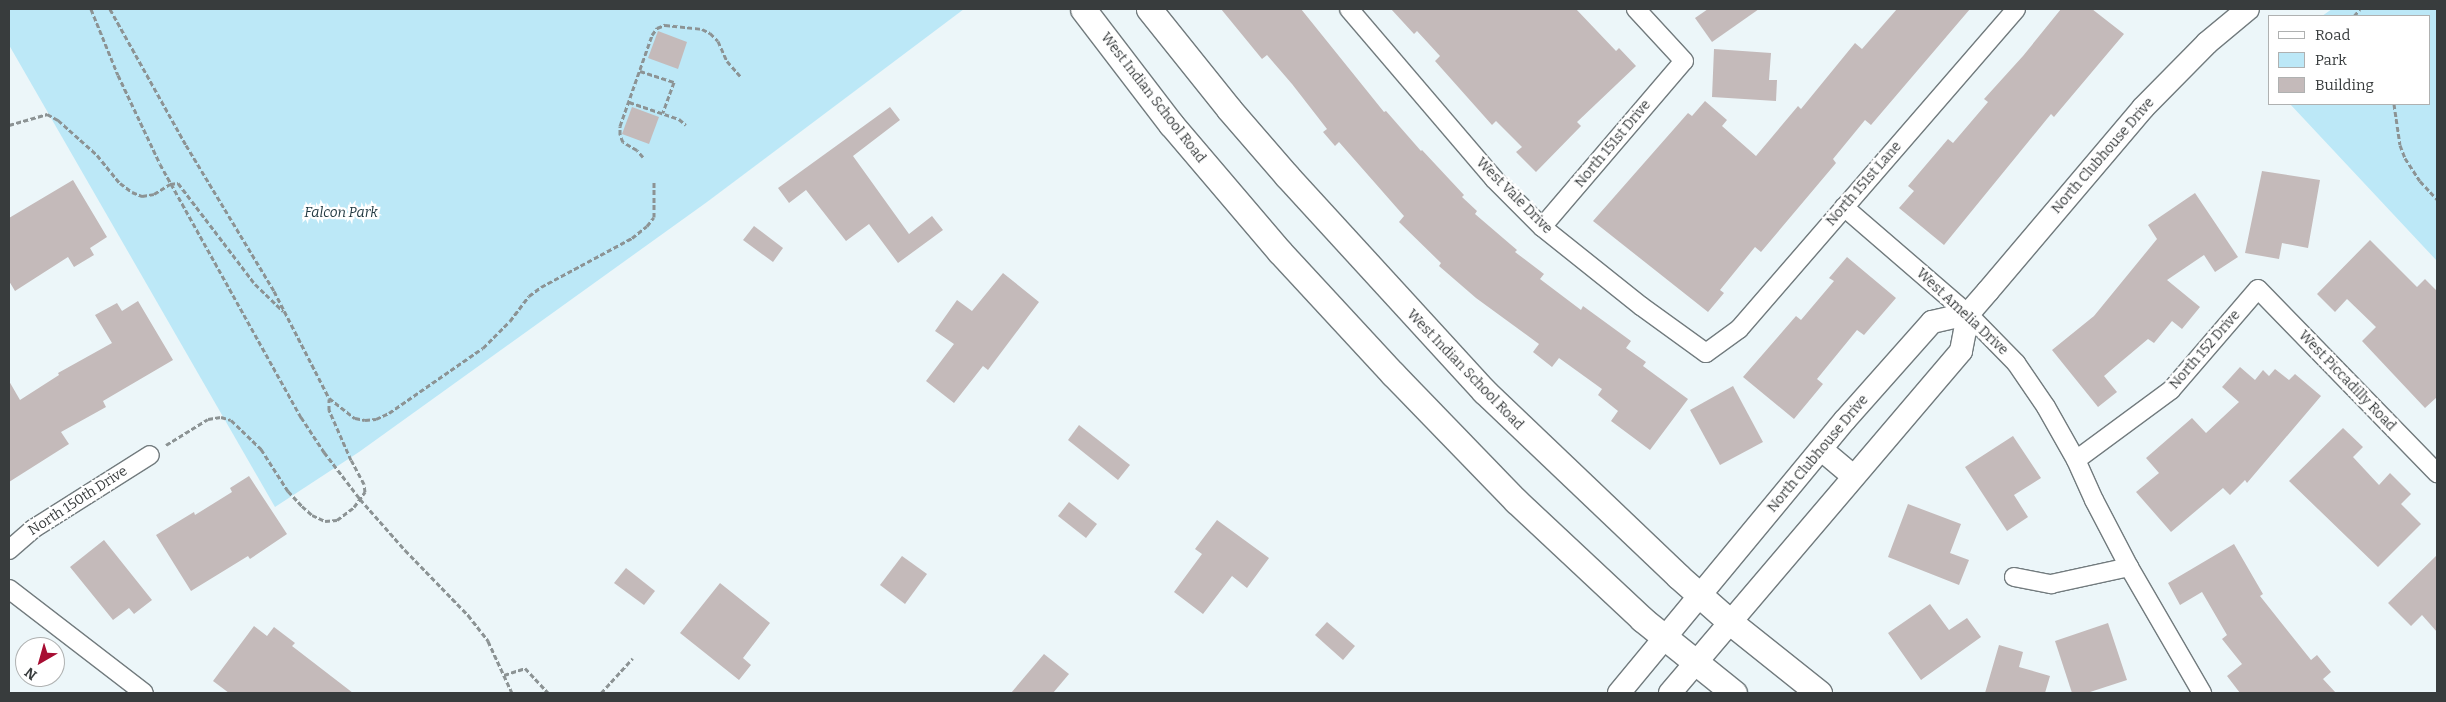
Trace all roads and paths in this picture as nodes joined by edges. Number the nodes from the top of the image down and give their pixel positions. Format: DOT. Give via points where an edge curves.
graph roads {
  1 [pos="92,9"];
  2 [pos="110,9"];
  3 [pos="1083,9"];
  4 [pos="1149,9"];
  5 [pos="1349,9"];
  6 [pos="1636,9"];
  7 [pos="2016,9"];
  8 [pos="2248,9"];
  9 [pos="640,71"];
  10 [pos="740,76"];
  11 [pos="629,102"];
  12 [pos="2394,105"];
  13 [pos="663,113"];
  14 [pos="9,125"];
  15 [pos="686,125"];
  16 [pos="643,157"];
  17 [pos="654,180"];
  18 [pos="170,184"];
  19 [pos="2437,199"];
  20 [pos="1844,207"];
  21 [pos="1542,227"];
  22 [pos="2258,289"];
  23 [pos="286,313"];
  24 [pos="1968,314"];
  25 [pos="1706,353"];
  26 [pos="329,398"];
  27 [pos="1822,450"];
  28 [pos="150,455"];
  29 [pos="2076,460"];
  30 [pos="2437,473"];
  31 [pos="1853,476"];
  32 [pos="360,499"];
  33 [pos="9,550"];
  34 [pos="2129,567"];
  35 [pos="2014,577"];
  36 [pos="9,589"];
  37 [pos="1700,594"];
  38 [pos="1730,622"];
  39 [pos="1666,638"];
  40 [pos="633,658"];
  41 [pos="1696,663"];
  42 [pos="503,675"];
  43 [pos="144,693"];
  44 [pos="512,693"];
  45 [pos="548,693"];
  46 [pos="602,693"];
  47 [pos="1619,693"];
  48 [pos="1670,693"];
  49 [pos="1734,693"];
  50 [pos="1819,693"];
  51 [pos="2202,693"];
  1 -- 18 [label="path" via="118,75"];
  2 -- 23 [label="path"];
  3 -- 39 [label="main road, West Indian School Road" via="1171,124 1280,252 1393,374 1516,501"];
  4 -- 37 [label="main road, West Indian School Road" via="1281,169 1433,338 1542,448"];
  5 -- 21 [label="street, West Vale Drive" via="1494,179"];
  6 -- 21 [label="street, North 151st Drive" via="1684,61"];
  7 -- 20 [label="street, North 151st Lane"];
  8 -- 24 [label="street, North Clubhouse Drive" via="2207,43 2143,108"];
  9 -- 10 [label="path" via="652,34 665,25 702,29 710,33"];
  9 -- 11 [label="path"];
  9 -- 13 [label="path" via="674,82"];
  11 -- 13 [label="path"];
  11 -- 16 [label="path" via="620,135 623,142"];
  12 -- 19 [label="path" via="2405,158"];
  13 -- 15 [label="path"];
  14 -- 18 [label="path" via="47,114 97,155 120,183 132,192 142,196 154,194"];
  17 -- 26 [label="path" via="654,217 647,226 632,238 541,287 483,348 389,413 376,419 355,418"];
  18 -- 23 [label="path" via="178,184 186,190 256,284"];
  18 -- 32 [label="path" via="255,330 301,417"];
  20 -- 24 [label="street, West Amelia Drive"];
  20 -- 25 [label="street, North 151st Lane" via="1739,329"];
  21 -- 25 [label="street, West Vale Drive"];
  22 -- 29 [label="street, North 152 Drive" via="2170,390"];
  22 -- 30 [label="street, West Piccadilly Road"];
  23 -- 26 [label="path"];
  24 -- 27 [label="street, North Clubhouse Drive" via="1932,322"];
  24 -- 29 [label="street, West Amelia Drive" via="2016,364 2046,407"];
  24 -- 31 [label="street, North Clubhouse Drive" via="1961,351"];
  26 -- 32 [label="path" via="329,410 364,484"];
  27 -- 31 [label="street"];
  27 -- 37 [label="street, North Clubhouse Drive"];
  28 -- 32 [label="path" via="208,419 220,417 231,420 261,449 288,491 312,515 325,521 337,520"];
  28 -- 33 [label="street, North 150th Drive" via="33,529"];
  29 -- 34 [label="street, West Amelia Drive"];
  31 -- 38 [label="street, North Clubhouse Drive"];
  32 -- 42 [label="path" via="468,615 488,641"];
  34 -- 35 [label="street" via="2050,584"];
  34 -- 51 [label="street, West Amelia Drive"];
  36 -- 43 [label="street"];
  37 -- 38 [label="main road, West Indian School Road"];
  37 -- 39 [label="street, North Clubhouse Drive"];
  38 -- 41 [label="street, North Clubhouse Drive"];
  38 -- 50 [label="main road, West Indian School Road"];
  39 -- 41 [label="main road, West Indian School Road"];
  39 -- 47 [label="street, North Clubhouse Drive"];
  40 -- 46 [label="path"];
  41 -- 48 [label="street, North Clubhouse Drive"];
  41 -- 49 [label="main road, West Indian School Road"];
  42 -- 44 [label="path"];
  42 -- 45 [label="path" via="525,668"];
}
